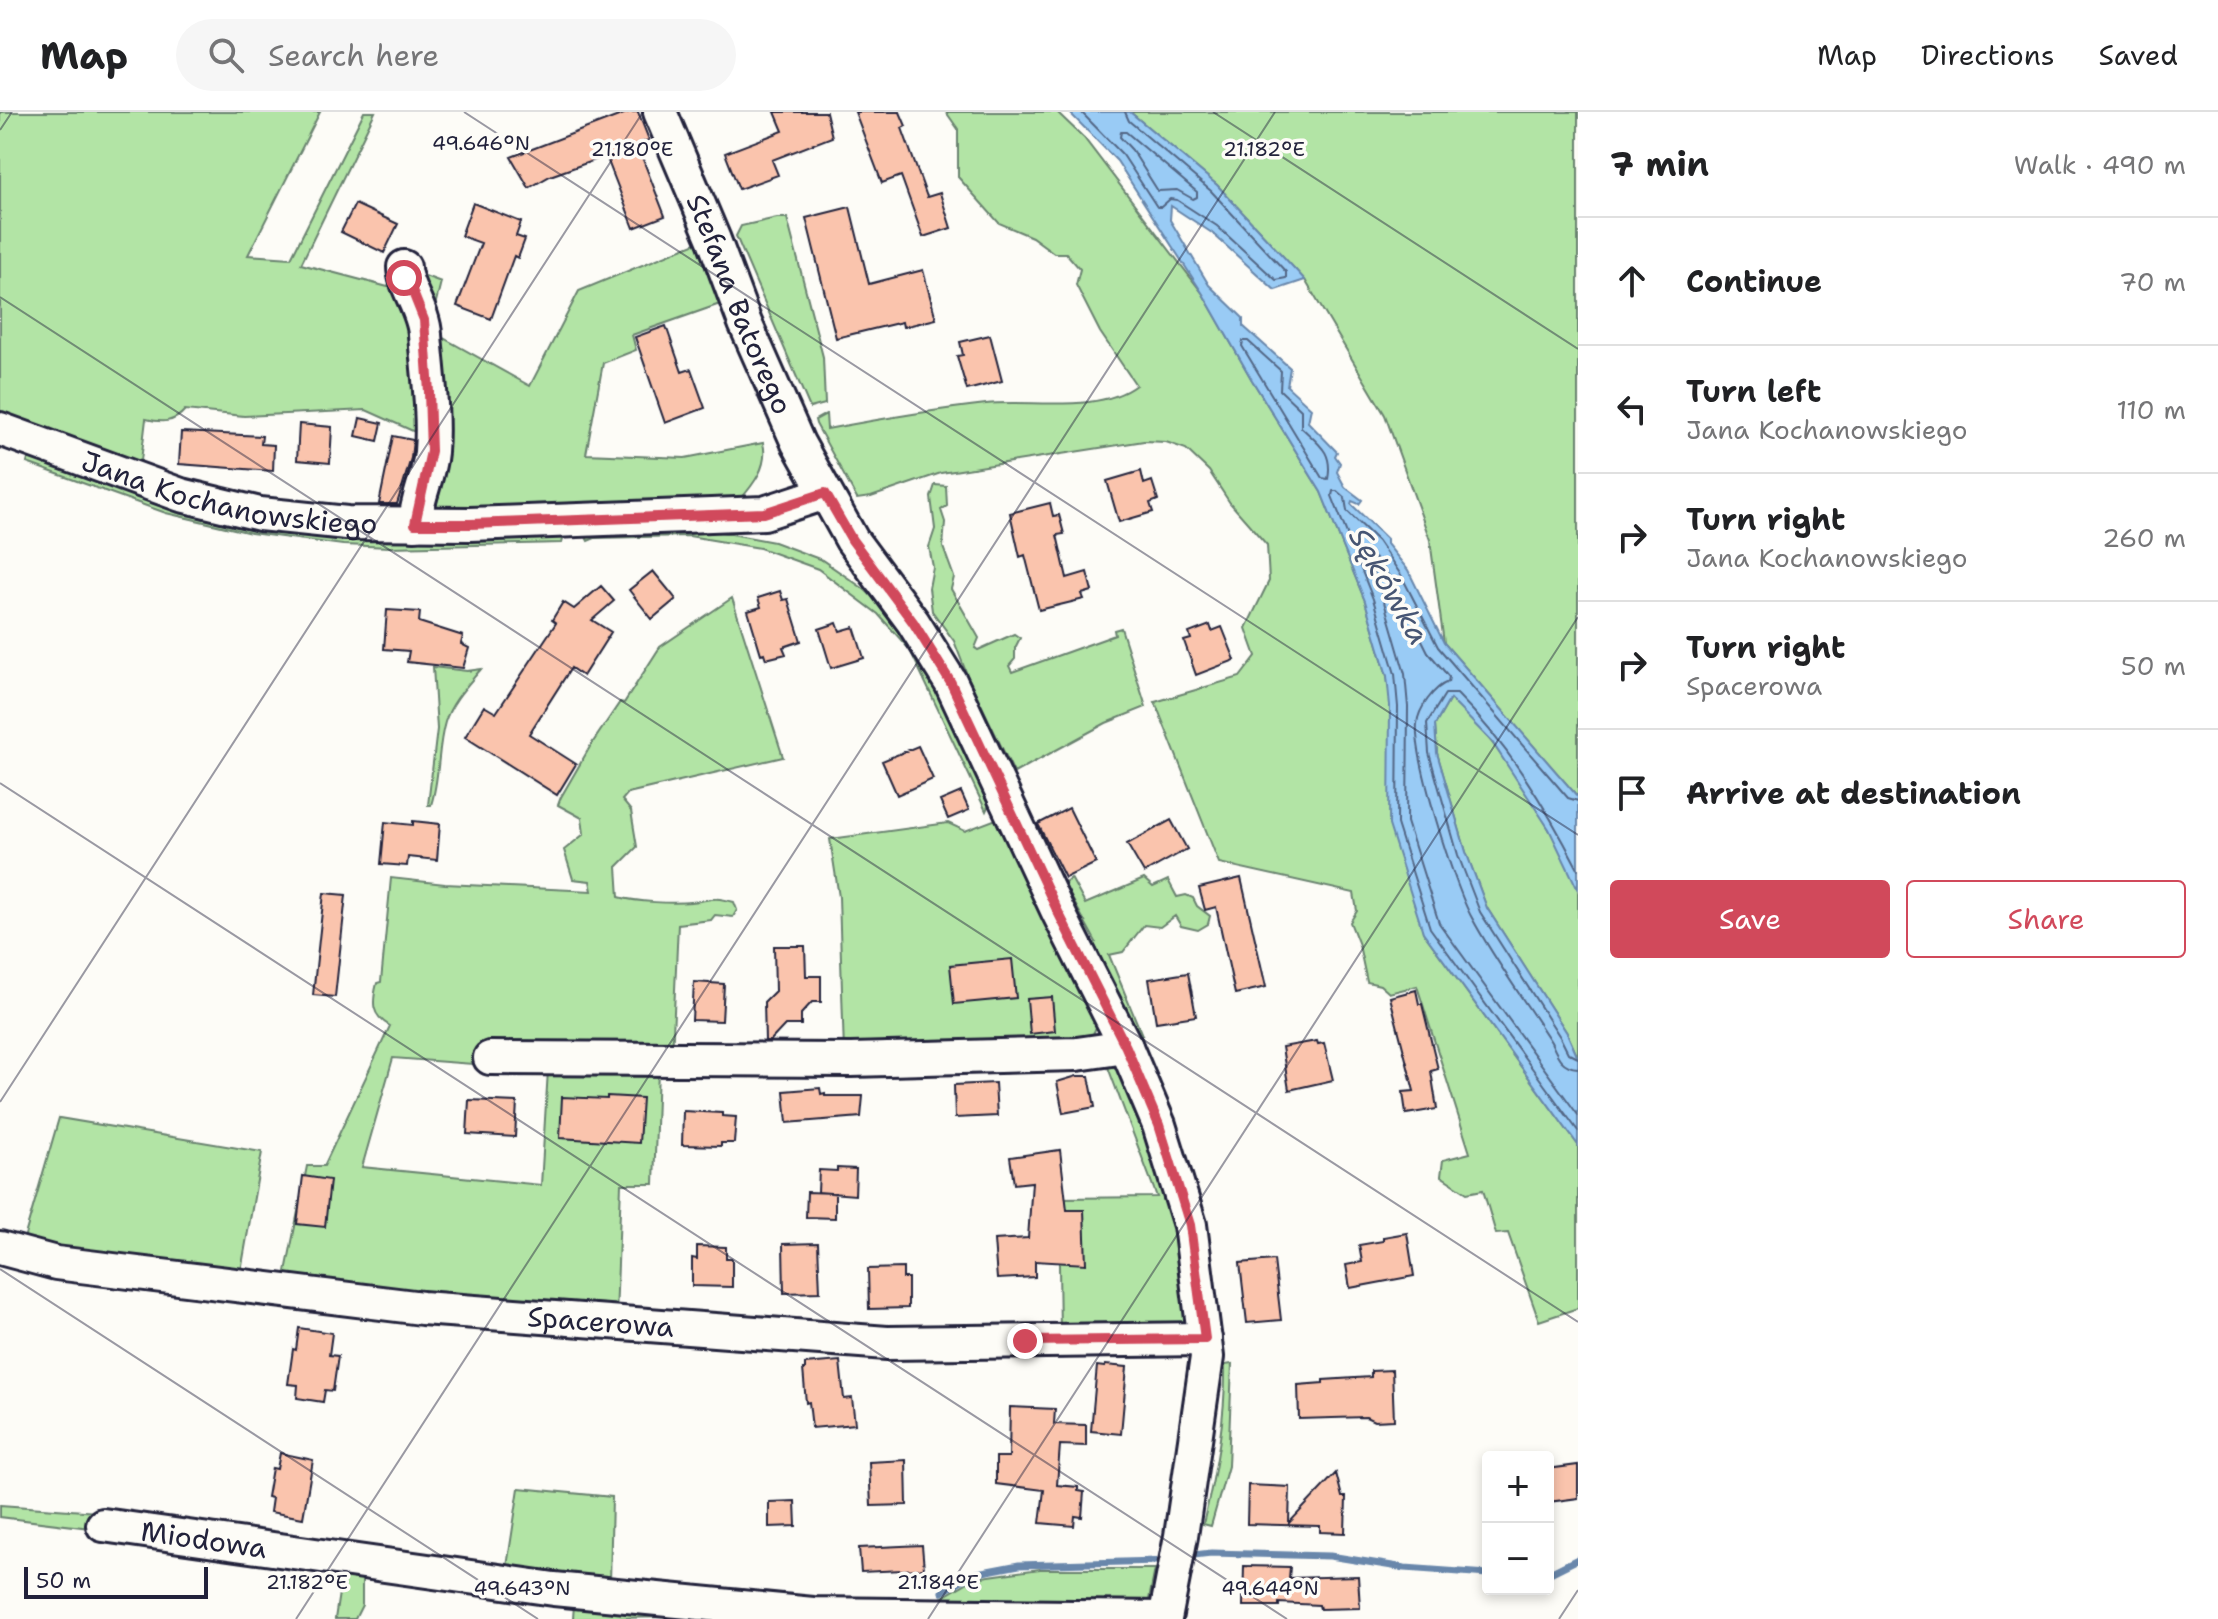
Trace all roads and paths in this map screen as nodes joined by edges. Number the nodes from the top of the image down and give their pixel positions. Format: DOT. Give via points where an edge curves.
graph roads {
  1 [pos="660,112"];
  2 [pos="404,267"];
  3 [pos="0,429"];
  4 [pos="825,493"];
  5 [pos="415,524"];
  6 [pos="1126,1047"];
  7 [pos="490,1058"];
  8 [pos="0,1248"];
  9 [pos="1205,1339"];
  10 [pos="103,1525"];
  11 [pos="1165,1618"];
  1 -- 4 [label="street, Stefana Batorego" via="779,403"];
  2 -- 5 [label="street" via="424,320 429,392 431,451"];
  3 -- 5 [label="street, Jana Kochanowskiego" via="181,495 260,514"];
  4 -- 5 [label="street, Jana Kochanowskiego" via="764,513"];
  4 -- 6 [label="street" via="951,683"];
  6 -- 7 [label="street" via="1077,1054 851,1060"];
  6 -- 9 [label="street" via="1159,1125 1190,1225"];
  8 -- 9 [label="street, Spacerowa" via="56,1263 422,1308 887,1343"];
  9 -- 11 [label="street" via="1207,1357"];
  10 -- 11 [label="street, Miodowa" via="554,1589 813,1614"];
}
